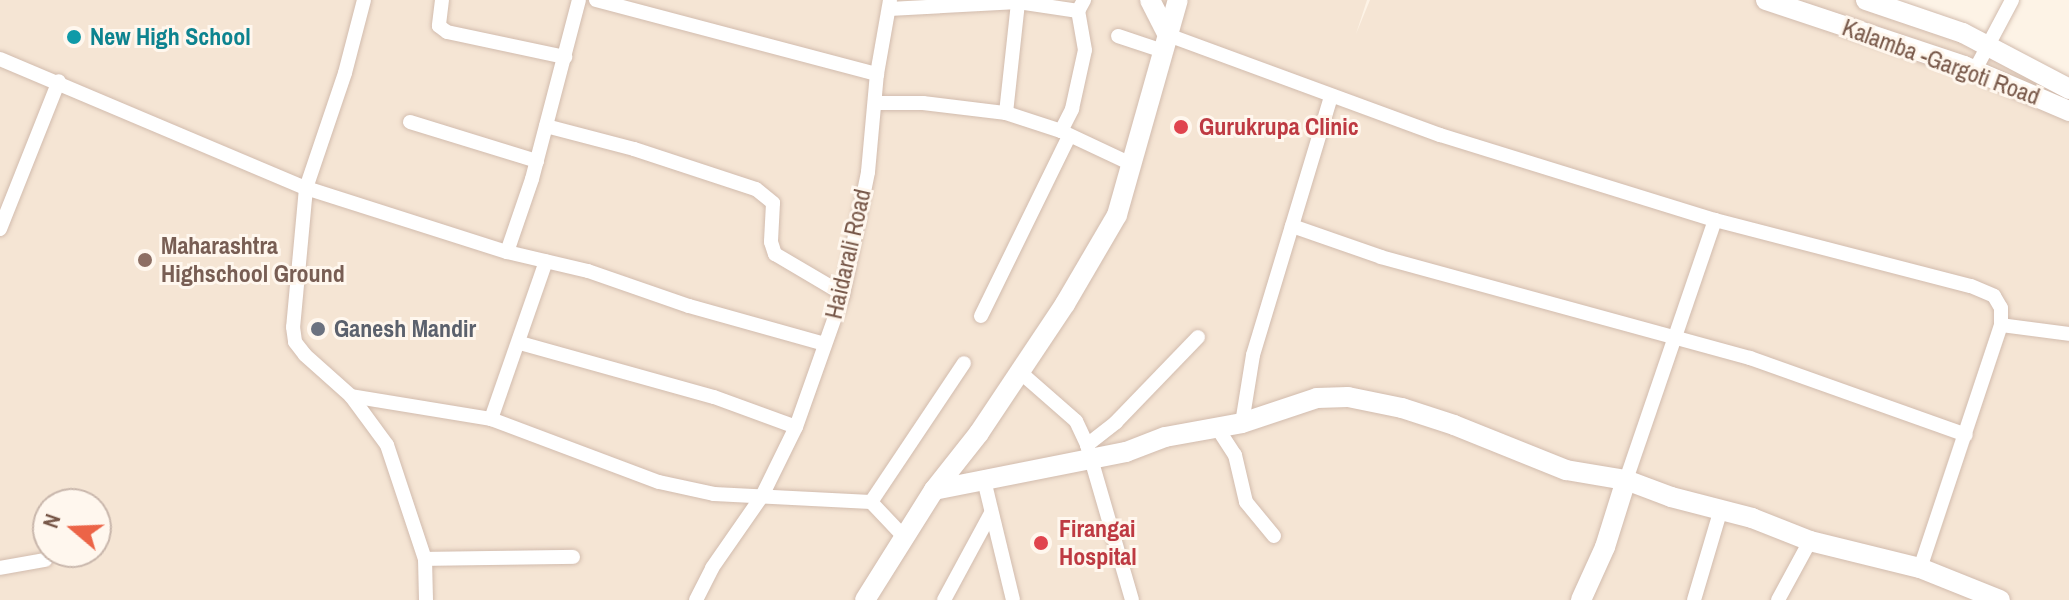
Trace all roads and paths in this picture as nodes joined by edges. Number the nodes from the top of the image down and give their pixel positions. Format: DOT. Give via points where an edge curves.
graph roads {
  1 [pos="364,0"];
  2 [pos="442,0"];
  3 [pos="579,0"];
  4 [pos="596,0"];
  5 [pos="1150,0"];
  6 [pos="1178,0"];
  7 [pos="1766,0"];
  8 [pos="1866,0"];
  9 [pos="2012,0"];
  10 [pos="1018,2"];
  11 [pos="890,4"];
  12 [pos="1801,5"];
  13 [pos="1081,6"];
  14 [pos="1118,36"];
  15 [pos="1165,43"];
  16 [pos="1988,45"];
  17 [pos="565,57"];
  18 [pos="0,59"];
  19 [pos="1975,70"];
  20 [pos="877,74"];
  21 [pos="59,81"];
  22 [pos="2069,89"];
  23 [pos="1331,96"];
  24 [pos="875,103"];
  25 [pos="2069,111"];
  26 [pos="1006,113"];
  27 [pos="410,122"];
  28 [pos="546,126"];
  29 [pos="1065,134"];
  30 [pos="537,161"];
  31 [pos="1131,164"];
  32 [pos="306,188"];
  33 [pos="1715,220"];
  34 [pos="1292,226"];
  35 [pos="0,229"];
  36 [pos="507,252"];
  37 [pos="546,261"];
  38 [pos="843,294"];
  39 [pos="981,316"];
  40 [pos="2001,325"];
  41 [pos="2069,334"];
  42 [pos="1675,336"];
  43 [pos="1198,337"];
  44 [pos="520,343"];
  45 [pos="825,344"];
  46 [pos="964,363"];
  47 [pos="1020,372"];
  48 [pos="351,396"];
  49 [pos="491,419"];
  50 [pos="1242,423"];
  51 [pos="1216,426"];
  52 [pos="796,427"];
  53 [pos="1966,435"];
  54 [pos="1089,451"];
  55 [pos="984,480"];
  56 [pos="1626,480"];
  57 [pos="934,490"];
  58 [pos="762,496"];
  59 [pos="871,502"];
  60 [pos="1721,509"];
  61 [pos="991,513"];
  62 [pos="1274,536"];
  63 [pos="906,539"];
  64 [pos="1810,541"];
  65 [pos="573,557"];
  66 [pos="425,559"];
  67 [pos="32,562"];
  68 [pos="0,568"];
  69 [pos="1920,568"];
  70 [pos="426,600"];
  71 [pos="696,600"];
  72 [pos="865,600"];
  73 [pos="944,600"];
  74 [pos="1013,600"];
  75 [pos="1132,600"];
  76 [pos="1581,600"];
  77 [pos="1694,600"];
  78 [pos="1778,600"];
  79 [pos="2000,600"];
  1 -- 32 [label="street"];
  2 -- 17 [label="street" via="439,26 447,32"];
  3 -- 17 [label="street"];
  4 -- 20 [label="street"];
  5 -- 15 [label="street"];
  6 -- 15 [label="street"];
  7 -- 12 [label="street, Kalamba -Gargoti Road"];
  8 -- 16 [label="street, Kalamba -Gargoti Road"];
  9 -- 16 [label="street"];
  10 -- 11 [label="street"];
  10 -- 13 [label="street"];
  10 -- 26 [label="street"];
  11 -- 20 [label="street, Haidarali Road"];
  12 -- 19 [label="street, Kalamba -Gargoti Road"];
  13 -- 29 [label="street" via="1085,50"];
  14 -- 15 [label="street"];
  15 -- 23 [label="street"];
  15 -- 31 [label="street"];
  16 -- 19 [label="street"];
  16 -- 22 [label="street, Kalamba -Gargoti Road"];
  17 -- 28 [label="street"];
  18 -- 21 [label="street"];
  19 -- 25 [label="street, Kalamba -Gargoti Road"];
  20 -- 24 [label="street, Haidarali Road"];
  21 -- 32 [label="street"];
  21 -- 35 [label="street"];
  23 -- 33 [label="street"];
  23 -- 34 [label="street"];
  24 -- 26 [label="street"];
  24 -- 38 [label="street, Haidarali Road" via="868,172"];
  26 -- 29 [label="street"];
  27 -- 30 [label="street"];
  28 -- 30 [label="street"];
  28 -- 38 [label="street" via="756,189 773,203 775,254"];
  29 -- 31 [label="street"];
  29 -- 39 [label="street"];
  30 -- 36 [label="street"];
  31 -- 47 [label="street" via="1117,215"];
  32 -- 36 [label="street"];
  32 -- 48 [label="street" via="295,342"];
  33 -- 40 [label="street" via="1971,286 1994,296"];
  33 -- 42 [label="street"];
  34 -- 42 [label="street" via="1381,257"];
  34 -- 50 [label="street" via="1253,355"];
  36 -- 37 [label="street"];
  37 -- 44 [label="street"];
  37 -- 45 [label="street"];
  38 -- 45 [label="street, Haidarali Road"];
  40 -- 41 [label="street"];
  40 -- 53 [label="street"];
  42 -- 53 [label="street"];
  42 -- 56 [label="street"];
  43 -- 54 [label="street"];
  44 -- 49 [label="street"];
  44 -- 52 [label="street" via="714,397"];
  45 -- 52 [label="street, Haidarali Road"];
  46 -- 59 [label="street"];
  47 -- 54 [label="street" via="1076,421"];
  47 -- 57 [label="street"];
  48 -- 49 [label="street"];
  48 -- 66 [label="street" via="387,445"];
  49 -- 58 [label="street" via="659,482 714,494"];
  50 -- 51 [label="street"];
  50 -- 56 [label="street" via="1317,398 1348,397 1454,425 1566,470"];
  51 -- 54 [label="street" via="1126,452"];
  51 -- 62 [label="street" via="1235,455 1246,502"];
  52 -- 58 [label="street, Haidarali Road"];
  53 -- 69 [label="street"];
  54 -- 55 [label="street"];
  54 -- 75 [label="street"];
  55 -- 57 [label="street"];
  55 -- 61 [label="street"];
  56 -- 60 [label="street"];
  56 -- 76 [label="street"];
  57 -- 63 [label="street"];
  58 -- 59 [label="street"];
  58 -- 71 [label="street, Haidarali Road"];
  59 -- 63 [label="street"];
  60 -- 64 [label="street"];
  60 -- 77 [label="street"];
  61 -- 73 [label="street"];
  61 -- 74 [label="street"];
  63 -- 72 [label="street"];
  64 -- 69 [label="street"];
  64 -- 78 [label="street"];
  65 -- 66 [label="street"];
  66 -- 70 [label="street"];
  67 -- 68 [label="street"];
  69 -- 79 [label="street"];
}
